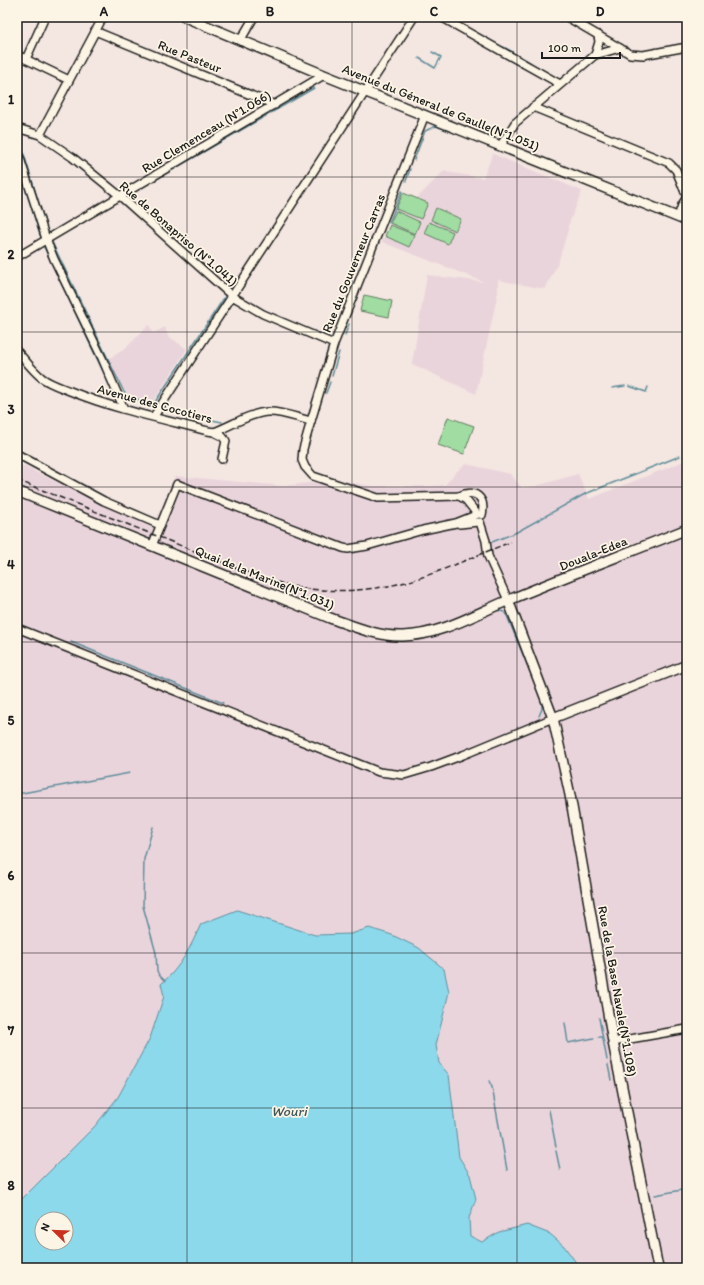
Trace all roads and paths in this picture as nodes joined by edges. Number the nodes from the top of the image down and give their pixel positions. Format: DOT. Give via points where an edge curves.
graph roads {
  1 [pos="45,17"];
  2 [pos="103,17"];
  3 [pos="186,17"];
  4 [pos="254,17"];
  5 [pos="414,17"];
  6 [pos="441,17"];
  7 [pos="568,17"];
  8 [pos="95,31"];
  9 [pos="598,35"];
  10 [pos="240,40"];
  11 [pos="687,47"];
  12 [pos="620,48"];
  13 [pos="17,55"];
  14 [pos="595,55"];
  15 [pos="26,59"];
  16 [pos="324,75"];
  17 [pos="69,80"];
  18 [pos="560,84"];
  19 [pos="366,92"];
  20 [pos="275,105"];
  21 [pos="533,106"];
  22 [pos="425,115"];
  23 [pos="17,128"];
  24 [pos="40,135"];
  25 [pos="501,146"];
  26 [pos="17,149"];
  27 [pos="120,196"];
  28 [pos="687,197"];
  29 [pos="683,219"];
  30 [pos="46,239"];
  31 [pos="17,257"];
  32 [pos="232,296"];
  33 [pos="334,344"];
  34 [pos="17,351"];
  35 [pos="124,409"];
  36 [pos="154,416"];
  37 [pos="311,421"];
  38 [pos="214,432"];
  39 [pos="17,454"];
  40 [pos="222,460"];
  41 [pos="18,492"];
  42 [pos="459,496"];
  43 [pos="479,518"];
  44 [pos="160,524"];
  45 [pos="687,529"];
  46 [pos="152,546"];
  47 [pos="508,600"];
  48 [pos="17,628"];
  49 [pos="687,665"];
  50 [pos="553,718"];
  51 [pos="687,1029"];
  52 [pos="613,1042"];
  53 [pos="658,1268"];
  1 -- 15 [label="street"];
  2 -- 8 [label="street"];
  3 -- 10 [label="main road, Avenue du Géneral de Gaulle(N°1.051)"];
  4 -- 10 [label="street"];
  5 -- 19 [label="street"];
  6 -- 18 [label="street"];
  7 -- 9 [label="street"];
  8 -- 17 [label="street"];
  8 -- 20 [label="street, Rue Pasteur"];
  9 -- 12 [label="street"];
  9 -- 14 [label="street" via="599,42"];
  10 -- 16 [label="main road, Avenue du Géneral de Gaulle(N°1.051)"];
  11 -- 12 [label="street" via="643,55 630,54"];
  12 -- 14 [label="street"];
  13 -- 15 [label="street"];
  14 -- 18 [label="street"];
  15 -- 17 [label="street"];
  16 -- 19 [label="main road, Avenue du Géneral de Gaulle(N°1.051)"];
  16 -- 20 [label="street, Rue Clemenceau (N°1.066)"];
  17 -- 24 [label="street"];
  18 -- 21 [label="street"];
  19 -- 22 [label="main road, Avenue du Géneral de Gaulle(N°1.051)"];
  19 -- 32 [label="street"];
  20 -- 27 [label="street, Rue Clemenceau (N°1.066)"];
  21 -- 25 [label="street" via="515,123"];
  21 -- 28 [label="street" via="670,163 676,170"];
  22 -- 25 [label="main road, Avenue du Géneral de Gaulle(N°1.051)"];
  22 -- 33 [label="street, Rue du Gouverneur Carras"];
  23 -- 24 [label="street, Rue de Bonapriso (N°1.041)"];
  24 -- 27 [label="street, Rue de Bonapriso (N°1.041)"];
  25 -- 29 [label="main road, Avenue du Géneral de Gaulle(N°1.051)"];
  26 -- 30 [label="street"];
  27 -- 30 [label="street, Rue Clemenceau (N°1.066)"];
  27 -- 32 [label="street, Rue de Bonapriso (N°1.041)"];
  28 -- 29 [label="street" via="682,204"];
  30 -- 31 [label="street, Rue Clemenceau (N°1.066)"];
  30 -- 35 [label="street"];
  32 -- 33 [label="street, Rue de Bonapriso (N°1.041)" via="263,314"];
  32 -- 36 [label="street"];
  33 -- 37 [label="street, Rue du Gouverneur Carras"];
  34 -- 35 [label="street, Avenue des Cocotiers" via="50,383"];
  35 -- 36 [label="street, Avenue des Cocotiers"];
  36 -- 38 [label="street, Avenue des Cocotiers"];
  37 -- 38 [label="street, Avenue des Cocotiers" via="277,412 258,413"];
  37 -- 42 [label="street, Rue du Gouverneur Carras" via="302,460 313,476 378,498"];
  38 -- 40 [label="street" via="226,441"];
  39 -- 44 [label="street" via="104,501"];
  41 -- 46 [label="main road, Quai de la Marine(N°1.031)"];
  42 -- 43 [label="street" via="466,500"];
  42 -- 43 [label="street, Rue du Gouverneur Carras" via="469,492 478,496 482,504"];
  43 -- 44 [label="street" via="348,549 177,484"];
  43 -- 47 [label="street" via="488,556"];
  44 -- 46 [label="street"];
  45 -- 47 [label="main road, Douala-Edea"];
  46 -- 47 [label="main road, Quai de la Marine(N°1.031)" via="330,618 389,636 436,630"];
  47 -- 50 [label="main road"];
  48 -- 50 [label="street" via="379,772 404,775 463,755"];
  49 -- 50 [label="main road"];
  50 -- 52 [label="main road, Rue de la Base Navale(N°1.108)" via="570,795"];
  51 -- 52 [label="street"];
  52 -- 53 [label="main road, Rue de la Base Navale(N°1.108)"];
}
